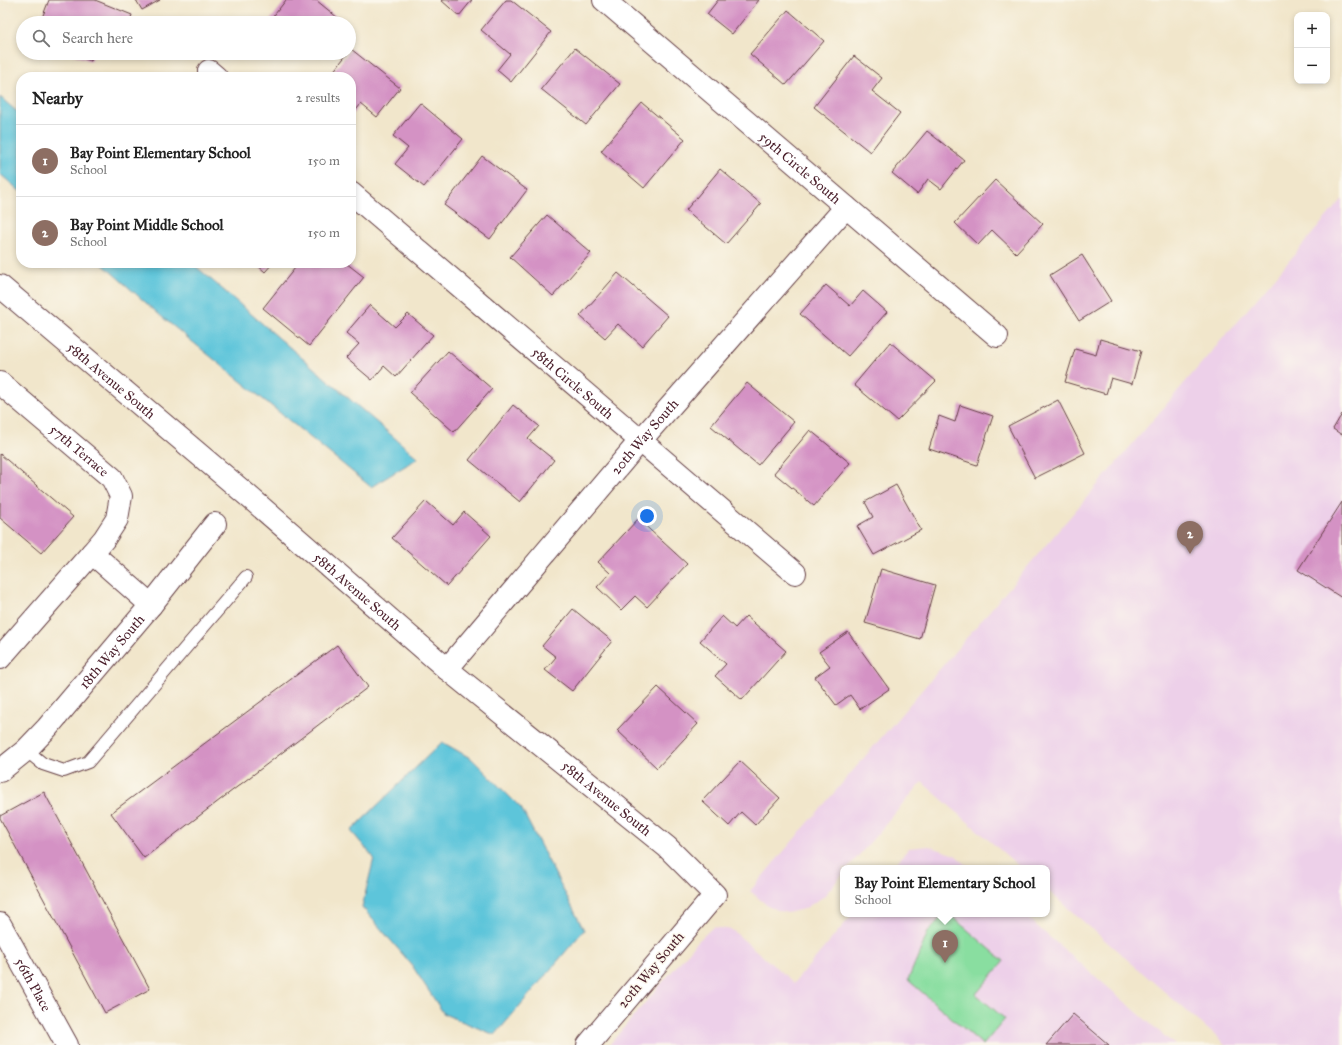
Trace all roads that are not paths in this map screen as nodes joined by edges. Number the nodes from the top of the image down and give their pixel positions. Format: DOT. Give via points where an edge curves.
graph roads {
  1 [pos="604,0"];
  2 [pos="356,197"];
  3 [pos="846,207"];
  4 [pos="0,286"];
  5 [pos="997,336"];
  6 [pos="0,383"];
  7 [pos="640,441"];
  8 [pos="215,524"];
  9 [pos="92,553"];
  10 [pos="795,573"];
  11 [pos="246,577"];
  12 [pos="151,605"];
  13 [pos="0,658"];
  14 [pos="447,669"];
  15 [pos="26,750"];
  16 [pos="0,772"];
  17 [pos="715,895"];
  18 [pos="0,924"];
  19 [pos="67,1045"];
  20 [pos="588,1045"];
  1 -- 3 [label="street, 59th Circle South"];
  2 -- 7 [label="street, 58th Circle South"];
  3 -- 5 [label="street, 59th Circle South"];
  3 -- 7 [label="street, 20th Way South"];
  4 -- 14 [label="street, 58th Avenue South" via="247,495"];
  6 -- 9 [label="street, 57th Terrace" via="112,478 121,496 117,519"];
  7 -- 10 [label="street, 58th Circle South"];
  7 -- 14 [label="street, 20th Way South"];
  8 -- 12 [label="street, 18th Way South"];
  9 -- 12 [label="street"];
  9 -- 13 [label="street, 57th Terrace"];
  11 -- 15 [label="lane" via="88,762 64,771 43,764"];
  12 -- 15 [label="street, 18th Way South"];
  14 -- 17 [label="street, 58th Avenue South" via="667,847"];
  15 -- 16 [label="street, 18th Way South"];
  17 -- 20 [label="street, 20th Way South"];
  18 -- 19 [label="street, 56th Place"];
}
